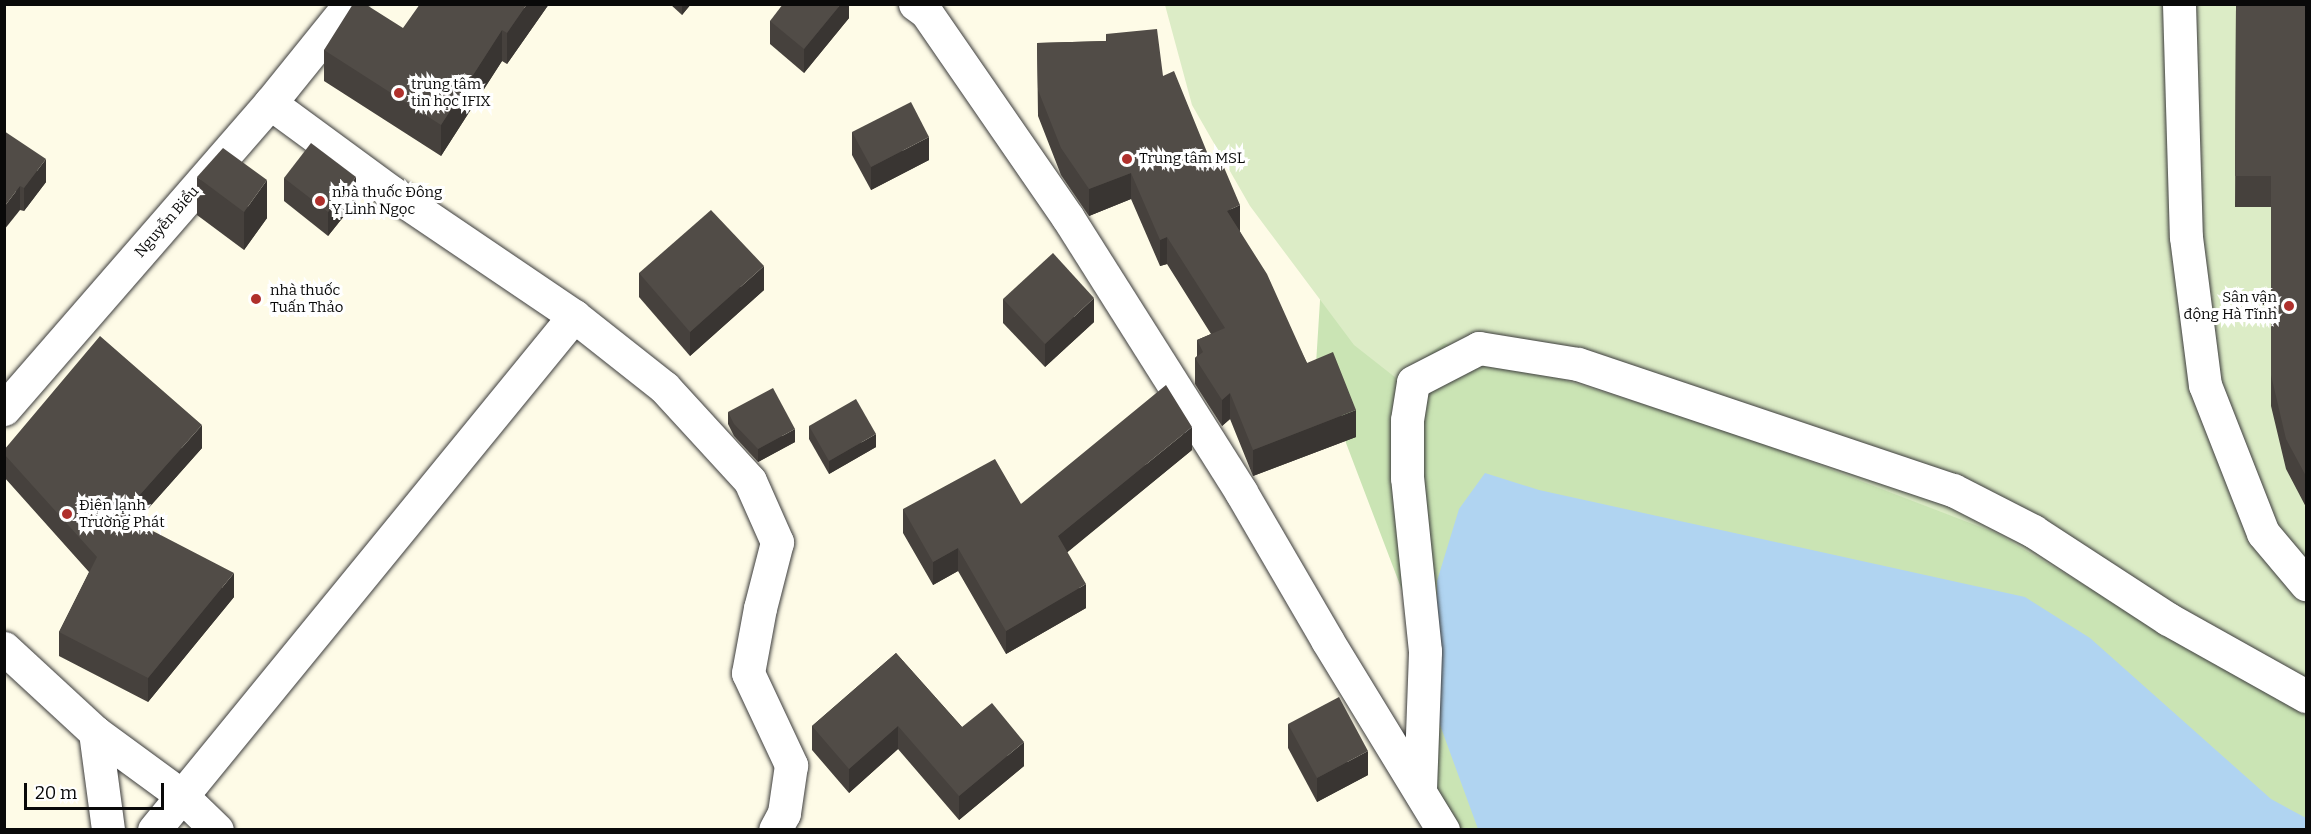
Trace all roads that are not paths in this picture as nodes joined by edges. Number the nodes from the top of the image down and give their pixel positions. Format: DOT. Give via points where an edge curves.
graph roads {
  1 [pos="350,4"];
  2 [pos="2179,4"];
  3 [pos="924,7"];
  4 [pos="270,103"];
  5 [pos="574,316"];
  6 [pos="4,409"];
  7 [pos="2307,584"];
  8 [pos="4,648"];
  9 [pos="2307,696"];
  10 [pos="95,732"];
  11 [pos="1420,789"];
  12 [pos="182,795"];
  13 [pos="108,830"];
  14 [pos="154,830"];
  15 [pos="217,830"];
  16 [pos="775,830"];
  17 [pos="1443,830"];
  1 -- 4 [label="street, Nguyễn Biểu"];
  2 -- 7 [label="street" via="2186,237 2205,385 2263,533"];
  3 -- 11 [label="street" via="1087,249 1241,492"];
  4 -- 5 [label="street" via="391,192"];
  4 -- 6 [label="street, Nguyễn Biểu"];
  5 -- 12 [label="street"];
  5 -- 16 [label="street" via="664,387 742,472 750,481 777,542 748,672 791,765 784,813"];
  8 -- 10 [label="street"];
  9 -- 11 [label="street" via="2168,618 2033,531 1953,490 1578,364 1479,348 1413,382 1407,420 1407,478 1425,651"];
  10 -- 12 [label="street"];
  10 -- 13 [label="street"];
  11 -- 17 [label="street"];
  12 -- 14 [label="street"];
  12 -- 15 [label="street"];
}
